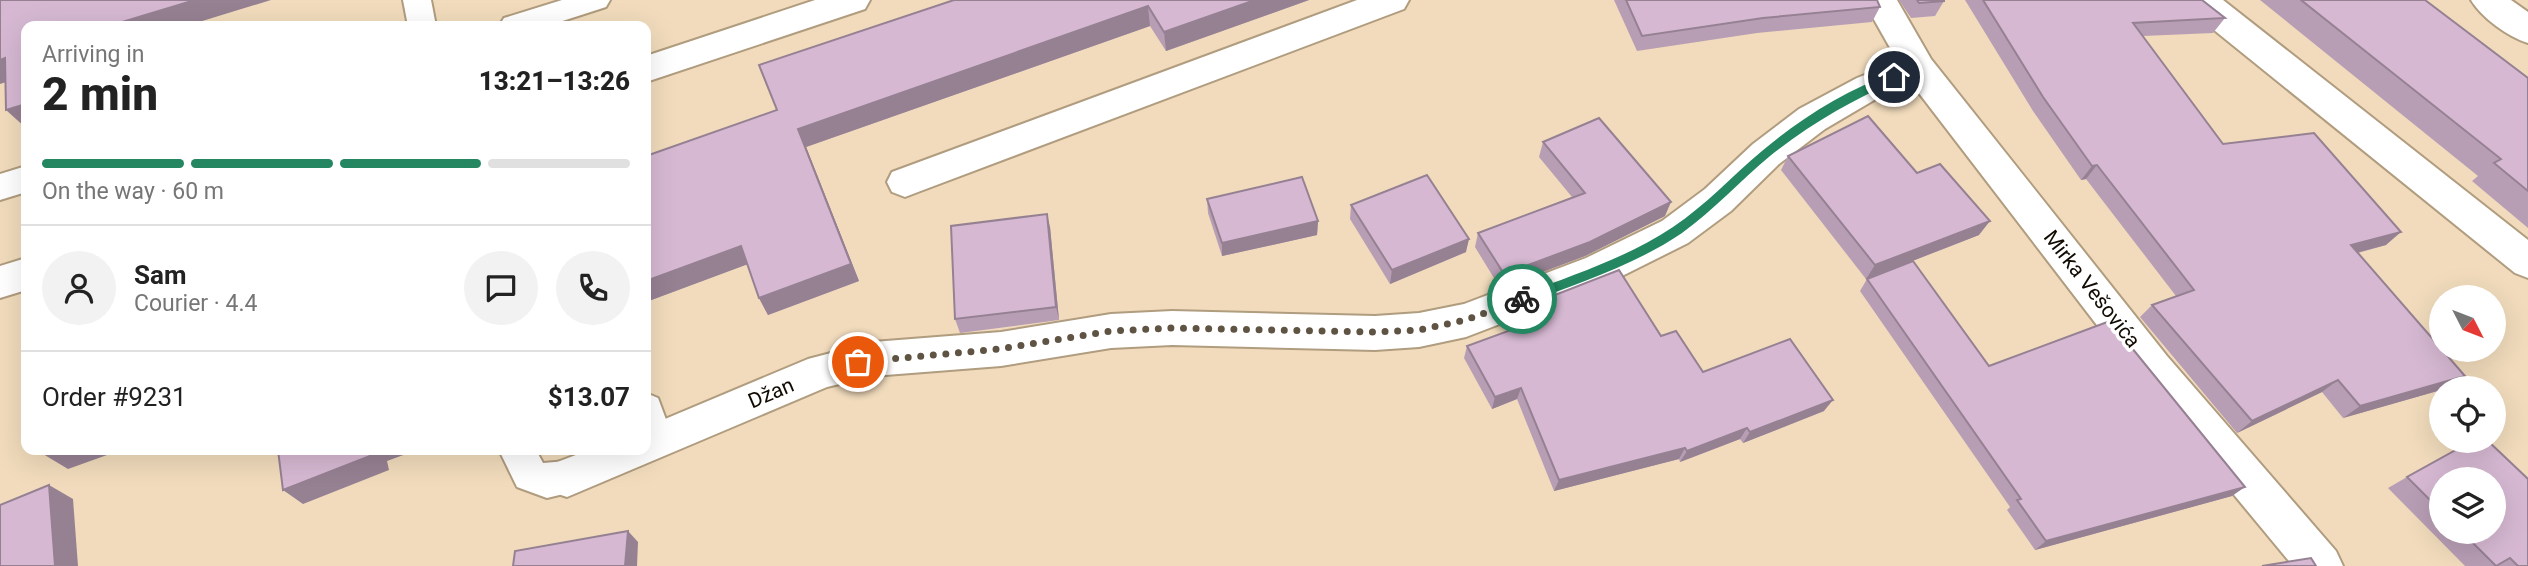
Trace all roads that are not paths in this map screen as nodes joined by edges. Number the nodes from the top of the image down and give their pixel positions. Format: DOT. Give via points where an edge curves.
graph roads {
  1 [pos="417,0"];
  2 [pos="596,0"];
  3 [pos="853,0"];
  4 [pos="1392,0"];
  5 [pos="1880,0"];
  6 [pos="2200,0"];
  7 [pos="2488,0"];
  8 [pos="421,21"];
  9 [pos="530,21"];
  10 [pos="2528,30"];
  11 [pos="651,67"];
  12 [pos="1919,68"];
  13 [pos="21,181"];
  14 [pos="905,182"];
  15 [pos="0,187"];
  16 [pos="2528,262"];
  17 [pos="21,276"];
  18 [pos="0,282"];
  19 [pos="651,435"];
  20 [pos="520,455"];
  21 [pos="611,455"];
  22 [pos="567,478"];
  23 [pos="2321,566"];
  1 -- 8 [label="lane"];
  2 -- 9 [label="lane"];
  3 -- 11 [label="street"];
  4 -- 14 [label="street"];
  5 -- 12 [label="street, Mirka Vešovića"];
  6 -- 16 [label="street"];
  7 -- 10 [label="street"];
  12 -- 19 [label="street, Džan" via="1860,91 1812,119 1675,232 1600,270 1466,320 1419,330 1375,332 1111,331 1000,349 873,359 822,371"];
  12 -- 23 [label="street, Mirka Vešovića" via="2153,368"];
  13 -- 15 [label="lane"];
  17 -- 18 [label="street"];
  20 -- 22 [label="lane" via="530,475 547,481"];
  21 -- 22 [label="street, Džan"];
}
